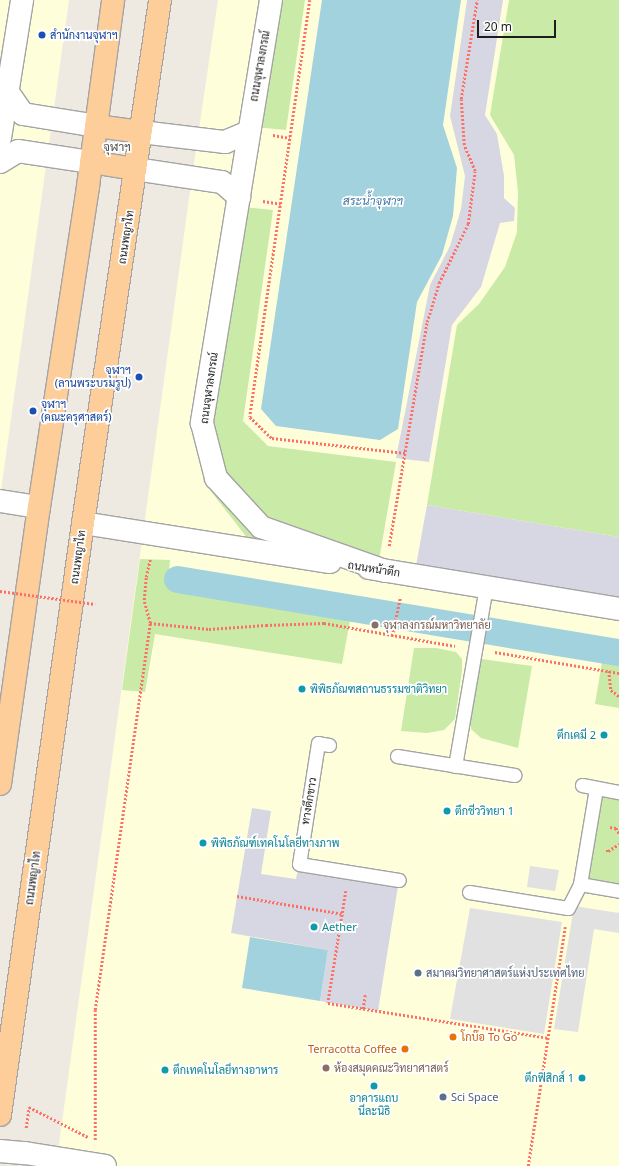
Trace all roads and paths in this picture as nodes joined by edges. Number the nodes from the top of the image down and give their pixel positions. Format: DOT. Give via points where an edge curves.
graph roads {
  1 [pos="22,0"];
  2 [pos="113,0"];
  3 [pos="160,0"];
  4 [pos="271,0"];
  5 [pos="310,0"];
  6 [pos="477,0"];
  7 [pos="7,91"];
  8 [pos="96,126"];
  9 [pos="141,132"];
  10 [pos="249,132"];
  11 [pos="0,138"];
  12 [pos="0,162"];
  13 [pos="91,162"];
  14 [pos="135,169"];
  15 [pos="239,197"];
  16 [pos="405,453"];
  17 [pos="0,500"];
  18 [pos="39,507"];
  19 [pos="83,523"];
  20 [pos="153,534"];
  21 [pos="385,571"];
  22 [pos="486,587"];
  23 [pos="0,591"];
  24 [pos="95,604"];
  25 [pos="398,604"];
  26 [pos="619,609"];
  27 [pos="150,622"];
  28 [pos="392,636"];
  29 [pos="475,646"];
  30 [pos="609,671"];
  31 [pos="619,673"];
  32 [pos="619,696"];
  33 [pos="329,744"];
  34 [pos="396,756"];
  35 [pos="455,766"];
  36 [pos="514,774"];
  37 [pos="0,784"];
  38 [pos="582,785"];
  39 [pos="596,788"];
  40 [pos="619,792"];
  41 [pos="349,873"];
  42 [pos="399,880"];
  43 [pos="580,884"];
  44 [pos="619,891"];
  45 [pos="469,892"];
  46 [pos="237,896"];
  47 [pos="568,908"];
  48 [pos="343,914"];
  49 [pos="365,994"];
  50 [pos="363,1009"];
  51 [pos="548,1038"];
  52 [pos="0,1115"];
  53 [pos="26,1131"];
  54 [pos="0,1151"];
  55 [pos="70,1162"];
  56 [pos="106,1166"];
  57 [pos="528,1166"];
  1 -- 7 [label="street"];
  2 -- 8 [label="main road"];
  3 -- 9 [label="main road, ถนนพญาไท"];
  4 -- 10 [label="street, ถนนจุฬาลงกรณ์"];
  5 -- 16 [label="path" via="250,417 272,438"];
  6 -- 16 [label="path" via="461,99 464,145 475,171 468,224 439,283 427,322"];
  7 -- 8 [label="street" via="22,114"];
  7 -- 11 [label="street"];
  8 -- 9 [label="main road"];
  8 -- 13 [label="main road"];
  9 -- 10 [label="street" via="225,142"];
  9 -- 14 [label="main road, ถนนพญาไท"];
  10 -- 15 [label="street, ถนนจุฬาลงกรณ์"];
  12 -- 13 [label="street" via="18,151"];
  13 -- 14 [label="main road"];
  13 -- 18 [label="main road"];
  14 -- 15 [label="street" via="222,182"];
  14 -- 19 [label="main road, ถนนพญาไท"];
  15 -- 21 [label="street, ถนนจุฬาลงกรณ์" via="202,423 216,478 261,527"];
  16 -- 21 [label="path"];
  17 -- 18 [label="street"];
  18 -- 37 [label="main road"];
  19 -- 20 [label="street, ถนนหน้าตึก"];
  19 -- 52 [label="main road, ถนนพญาไท"];
  20 -- 21 [label="street, ถนนหน้าตึก"];
  20 -- 27 [label="path" via="144,600"];
  21 -- 22 [label="street, ถนนหน้าตึก"];
  22 -- 26 [label="street, ถนนหน้าตึก"];
  22 -- 29 [label="lane"];
  23 -- 24 [label="path, bridge"];
  25 -- 28 [label="path"];
  27 -- 28 [label="path" via="209,630 324,623"];
  27 -- 53 [label="path" via="95,1010 95,1141 29,1107"];
  28 -- 29 [label="path"];
  29 -- 30 [label="path"];
  29 -- 35 [label="lane"];
  30 -- 31 [label="path"];
  30 -- 32 [label="path" via="611,690"];
  33 -- 41 [label="lane, ทางตึกขาว" via="318,743 299,864"];
  34 -- 35 [label="lane"];
  35 -- 36 [label="lane"];
  38 -- 39 [label="lane"];
  39 -- 40 [label="lane"];
  39 -- 43 [label="lane"];
  41 -- 42 [label="lane, ทางตึกขาว"];
  41 -- 48 [label="path"];
  43 -- 44 [label="lane"];
  43 -- 47 [label="lane"];
  45 -- 47 [label="lane"];
  46 -- 48 [label="path"];
  47 -- 51 [label="path"];
  48 -- 50 [label="path" via="328,1003"];
  49 -- 50 [label="path"];
  50 -- 51 [label="path"];
  51 -- 57 [label="path"];
  54 -- 55 [label="street"];
  55 -- 56 [label="street"];
}
